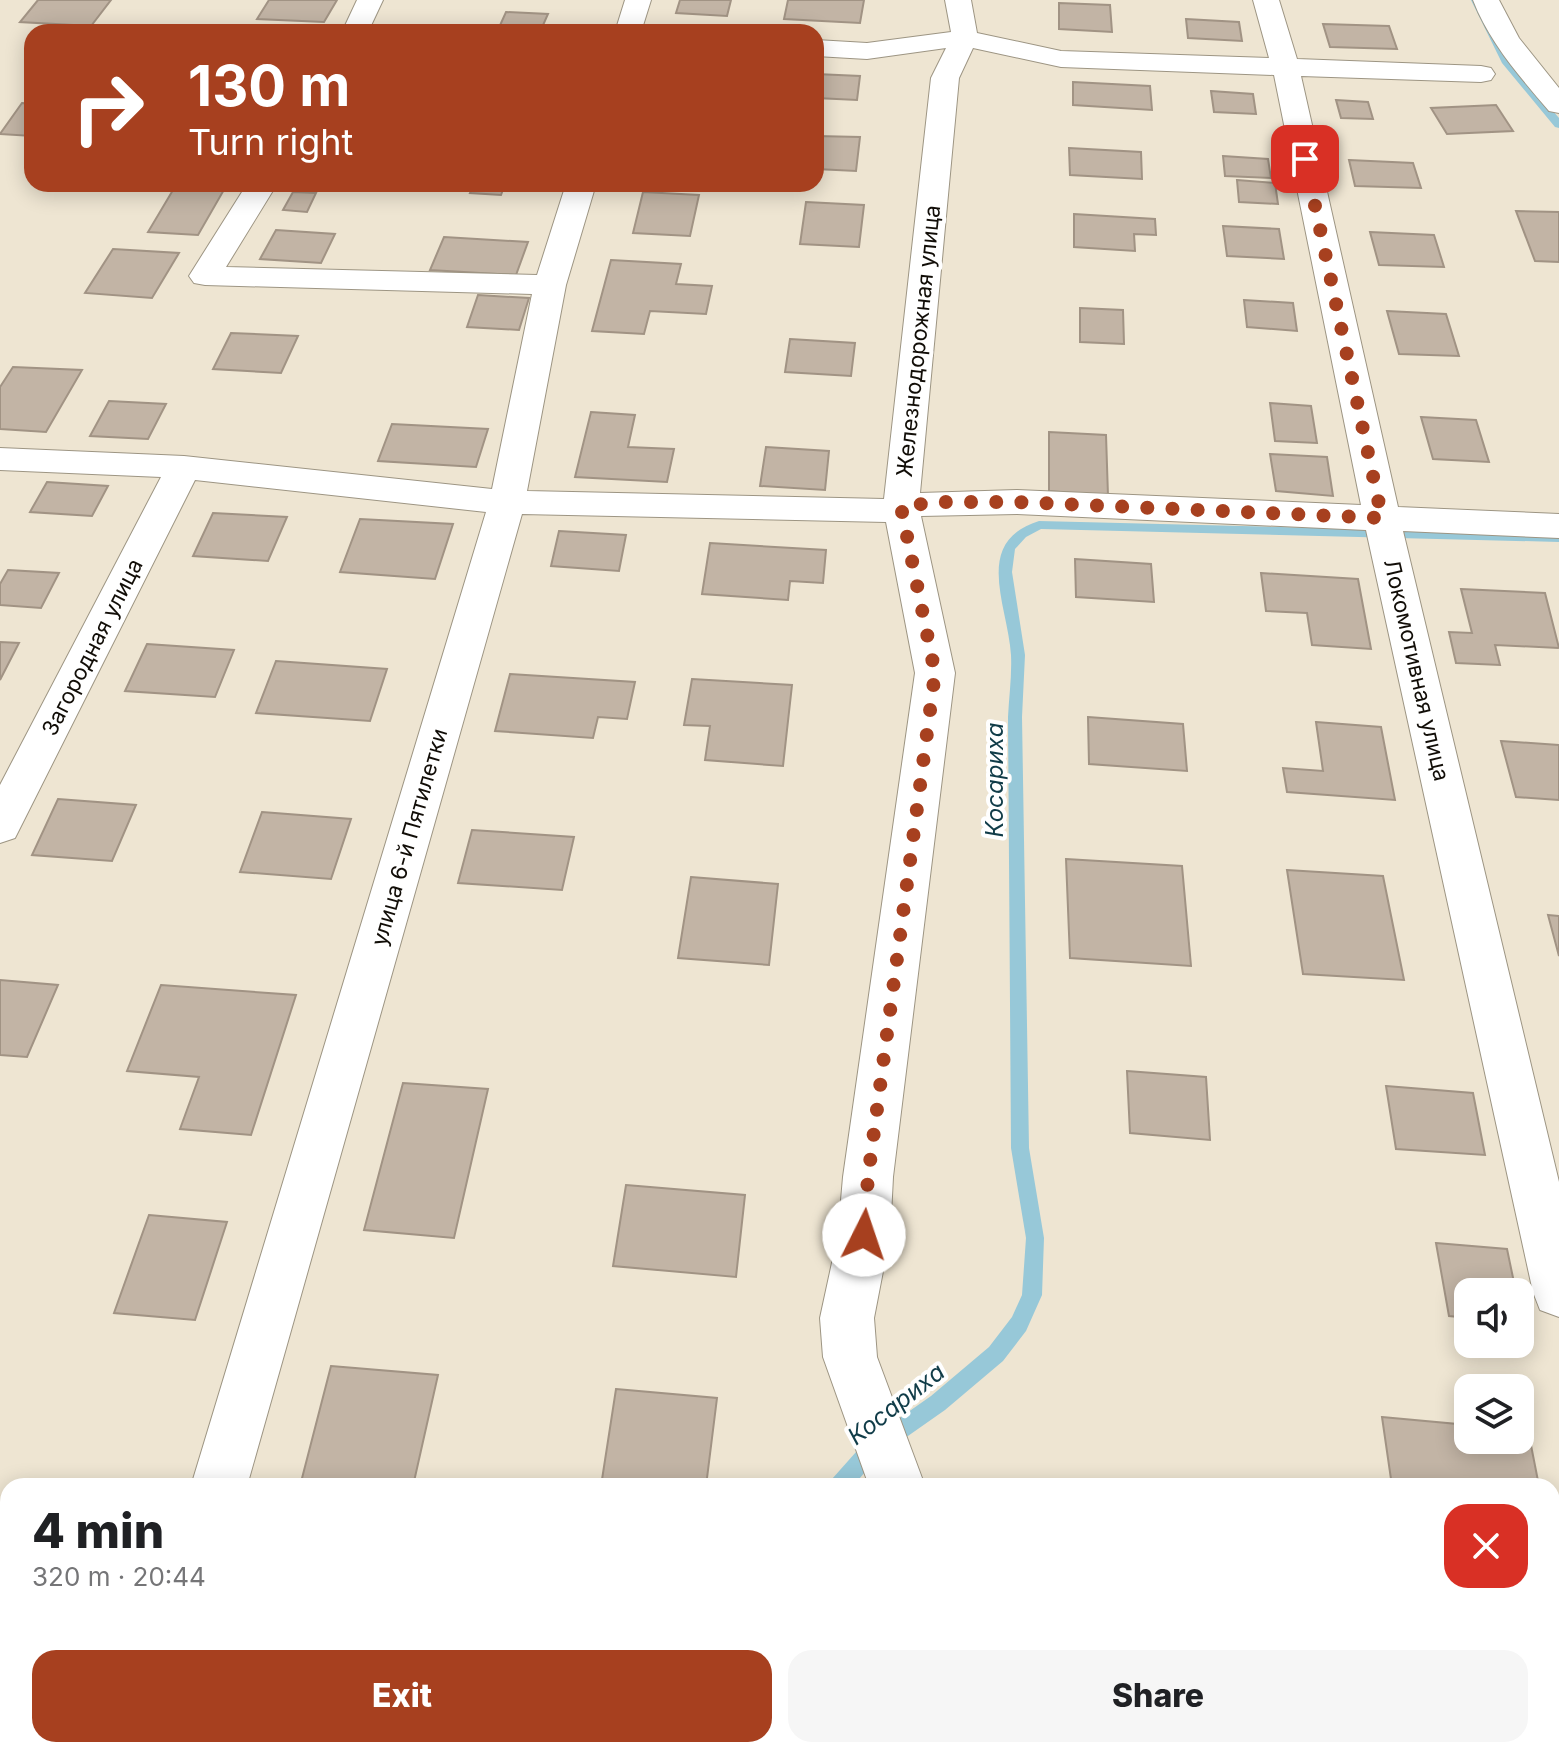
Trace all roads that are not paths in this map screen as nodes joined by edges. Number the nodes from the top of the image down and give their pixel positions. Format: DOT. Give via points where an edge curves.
graph roads {
  1 [pos="370,0"];
  2 [pos="638,0"];
  3 [pos="958,0"];
  4 [pos="1266,0"];
  5 [pos="1486,0"];
  6 [pos="359,24"];
  7 [pos="630,24"];
  8 [pos="965,38"];
  9 [pos="824,48"];
  10 [pos="1286,69"];
  11 [pos="1481,74"];
  12 [pos="1559,105"];
  13 [pos="257,192"];
  14 [pos="579,192"];
  15 [pos="550,285"];
  16 [pos="0,459"];
  17 [pos="184,467"];
  18 [pos="507,502"];
  19 [pos="901,507"];
  20 [pos="1382,518"];
  21 [pos="1559,526"];
  22 [pos="0,826"];
  23 [pos="1559,1292"];
  24 [pos="894,1476"];
  25 [pos="221,1478"];
  1 -- 6 [label="street"];
  2 -- 7 [label="street"];
  3 -- 8 [label="street"];
  4 -- 10 [label="street, Локомотивная улица"];
  5 -- 12 [label="street" via="1514,48"];
  8 -- 9 [label="street" via="867,51"];
  8 -- 10 [label="street" via="1061,59"];
  8 -- 19 [label="street, Железнодорожная улица" via="945,78"];
  10 -- 11 [label="street"];
  10 -- 20 [label="street, Локомотивная улица"];
  13 -- 15 [label="street" via="205,276"];
  14 -- 15 [label="street, улица 6-й Пятилетки"];
  15 -- 18 [label="street, улица 6-й Пятилетки"];
  16 -- 17 [label="street"];
  17 -- 18 [label="street"];
  17 -- 22 [label="street, Загородная улица"];
  18 -- 19 [label="street" via="882,511"];
  18 -- 25 [label="street, улица 6-й Пятилетки"];
  19 -- 20 [label="street" via="1017,502"];
  19 -- 24 [label="street, Железнодорожная улица" via="935,673 864,1235 847,1318 850,1357"];
  20 -- 21 [label="street"];
  20 -- 23 [label="street, Локомотивная улица"];
}
